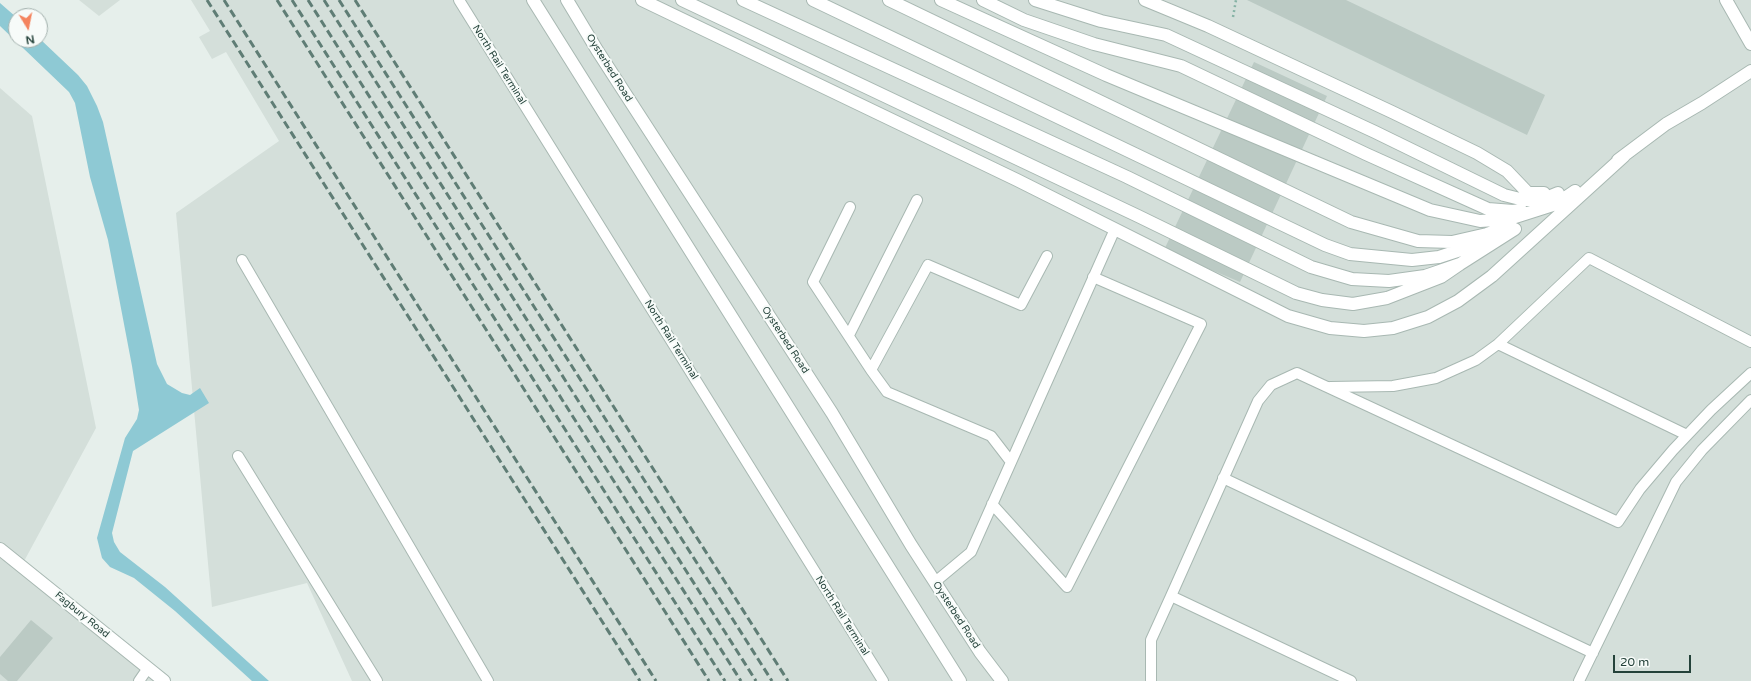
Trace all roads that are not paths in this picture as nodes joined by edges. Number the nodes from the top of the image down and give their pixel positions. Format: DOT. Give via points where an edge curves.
graph roads {
  1 [pos="458,0"];
  2 [pos="533,0"];
  3 [pos="567,0"];
  4 [pos="642,0"];
  5 [pos="682,0"];
  6 [pos="743,0"];
  7 [pos="813,0"];
  8 [pos="889,0"];
  9 [pos="941,0"];
  10 [pos="983,0"];
  11 [pos="1035,0"];
  12 [pos="1145,0"];
  13 [pos="1726,0"];
  14 [pos="1751,44"];
  15 [pos="1751,71"];
  16 [pos="1624,156"];
  17 [pos="1589,181"];
  18 [pos="1557,198"];
  19 [pos="917,200"];
  20 [pos="850,207"];
  21 [pos="1115,229"];
  22 [pos="1515,229"];
  23 [pos="1047,256"];
  24 [pos="242,260"];
  25 [pos="1460,264"];
  26 [pos="1093,277"];
  27 [pos="848,335"];
  28 [pos="1751,342"];
  29 [pos="1498,344"];
  30 [pos="871,370"];
  31 [pos="1751,373"];
  32 [pos="1326,387"];
  33 [pos="1751,400"];
  34 [pos="1687,435"];
  35 [pos="238,456"];
  36 [pos="1011,462"];
  37 [pos="1223,478"];
  38 [pos="992,504"];
  39 [pos="0,550"];
  40 [pos="935,582"];
  41 [pos="1171,596"];
  42 [pos="1593,653"];
  43 [pos="148,668"];
  44 [pos="139,681"];
  45 [pos="164,681"];
  46 [pos="377,681"];
  47 [pos="488,681"];
  48 [pos="883,681"];
  49 [pos="960,681"];
  50 [pos="1002,681"];
  51 [pos="1151,681"];
  52 [pos="1351,681"];
  53 [pos="1579,681"];
  1 -- 48 [label="lane, North Rail Terminal"];
  2 -- 49 [label="street"];
  3 -- 40 [label="street, Oysterbed Road" via="832,413"];
  4 -- 21 [label="street"];
  5 -- 25 [label="street" via="1296,293 1353,304 1387,298 1441,278"];
  6 -- 25 [label="street" via="1128,177 1311,267 1352,279 1389,281 1425,276"];
  7 -- 22 [label="street" via="1325,245 1350,254 1412,260 1439,257 1476,246"];
  8 -- 18 [label="street" via="1351,222 1418,241 1452,242 1515,224"];
  9 -- 18 [label="street" via="1092,68 1430,210 1480,220 1509,219"];
  10 -- 17 [label="street" via="1024,20 1094,44 1181,66 1488,209 1513,211 1537,206"];
  11 -- 18 [label="street" via="1101,21 1166,35 1504,195 1524,200"];
  12 -- 18 [label="street" via="1214,28 1477,153 1507,171 1528,192"];
  13 -- 14 [label="street"];
  15 -- 16 [label="street" via="1666,124"];
  16 -- 17 [label="street"];
  16 -- 21 [label="street" via="1492,276 1458,301 1428,317 1393,328 1364,331 1330,328 1288,316"];
  17 -- 18 [label="street"];
  18 -- 22 [label="street"];
  19 -- 27 [label="lane"];
  20 -- 27 [label="lane" via="813,282"];
  21 -- 26 [label="lane"];
  22 -- 25 [label="street"];
  23 -- 30 [label="lane" via="1021,304 928,265"];
  24 -- 47 [label="lane"];
  26 -- 36 [label="lane"];
  26 -- 38 [label="lane" via="1201,324 1067,587"];
  27 -- 30 [label="lane"];
  28 -- 29 [label="lane" via="1589,258"];
  29 -- 32 [label="lane" via="1476,360 1436,378 1393,386"];
  29 -- 34 [label="lane"];
  30 -- 36 [label="lane" via="887,392 991,436"];
  31 -- 34 [label="lane"];
  32 -- 34 [label="lane" via="1618,522 1640,489"];
  32 -- 37 [label="lane" via="1297,373 1272,385 1258,401"];
  33 -- 42 [label="lane" via="1702,450 1676,482"];
  35 -- 46 [label="lane"];
  36 -- 38 [label="lane"];
  37 -- 41 [label="lane"];
  37 -- 42 [label="lane"];
  38 -- 40 [label="lane" via="971,552"];
  39 -- 43 [label="street, Fagbury Road"];
  40 -- 50 [label="street, Oysterbed Road"];
  41 -- 51 [label="lane" via="1151,640"];
  41 -- 52 [label="lane"];
  42 -- 53 [label="lane"];
  43 -- 44 [label="lane"];
  43 -- 45 [label="street, Fagbury Road"];
}
